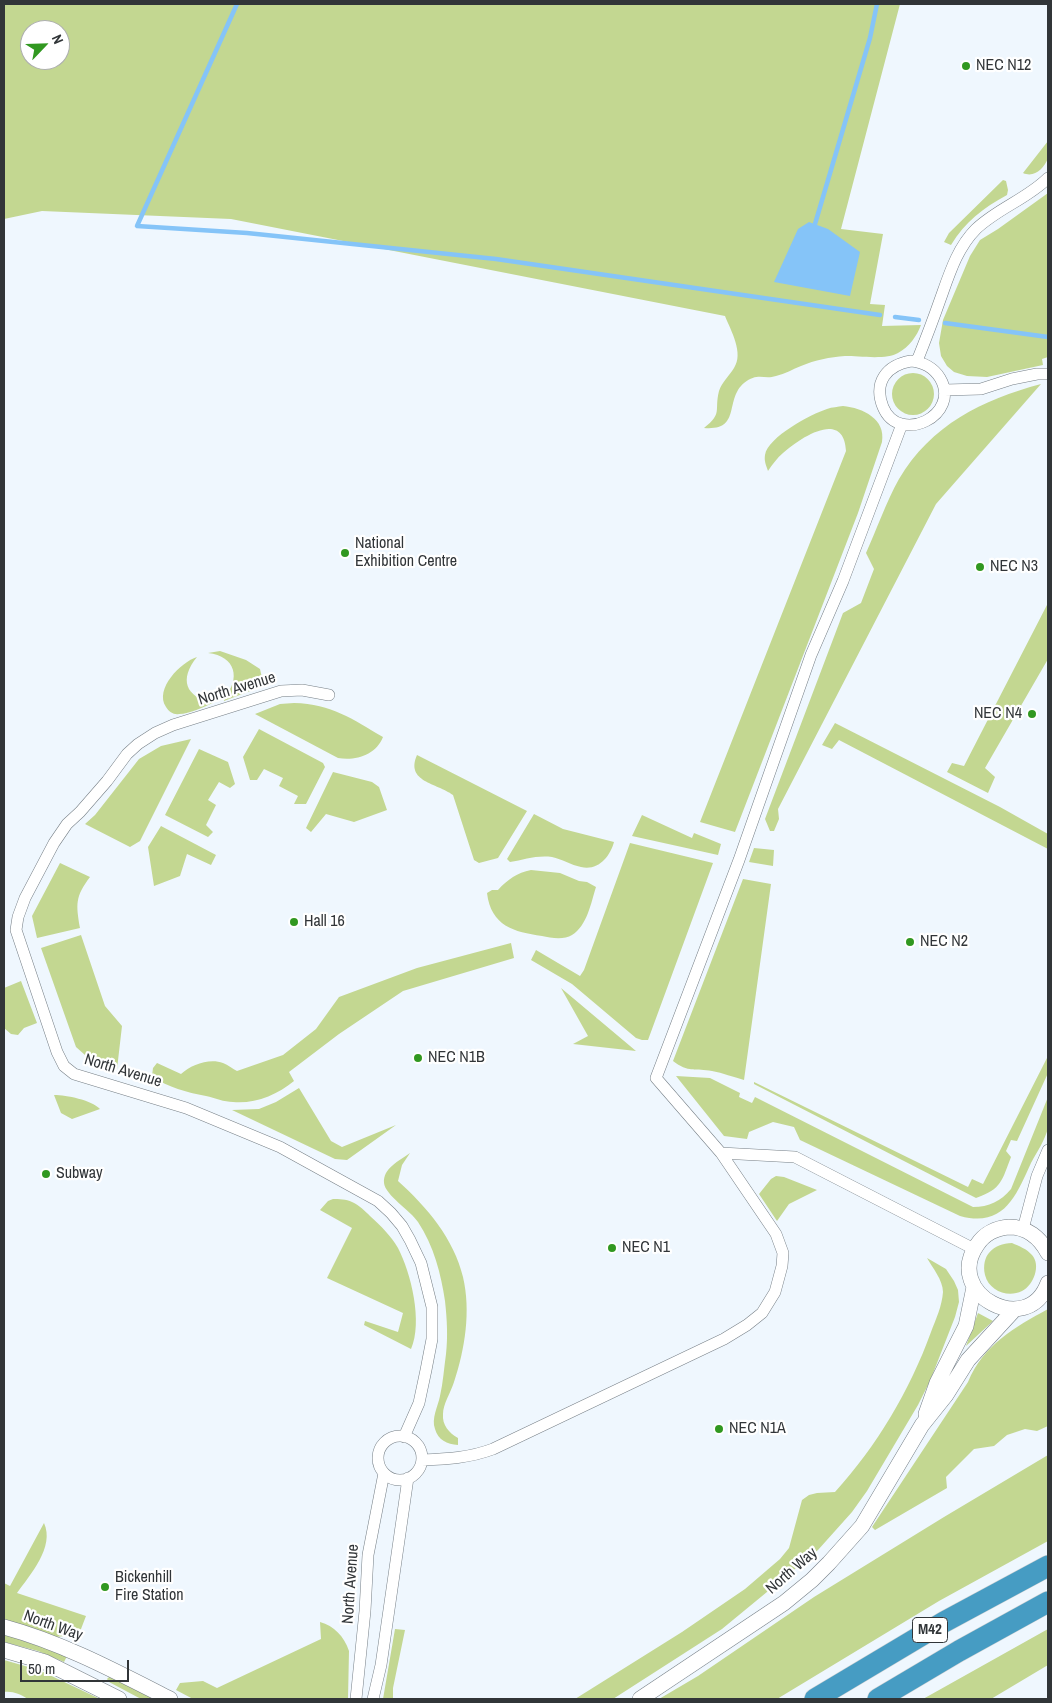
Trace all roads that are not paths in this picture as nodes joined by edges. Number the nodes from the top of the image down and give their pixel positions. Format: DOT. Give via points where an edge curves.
graph roads {
  1 [pos="1048,178"];
  2 [pos="918,361"];
  3 [pos="1048,374"];
  4 [pos="945,390"];
  5 [pos="902,424"];
  6 [pos="329,695"];
  7 [pos="1048,1150"];
  8 [pos="720,1153"];
  9 [pos="1023,1229"];
  10 [pos="974,1249"];
  11 [pos="1048,1253"];
  12 [pos="1048,1283"];
  13 [pos="974,1287"];
  14 [pos="1048,1298"];
  15 [pos="1033,1303"];
  16 [pos="1015,1309"];
  17 [pos="922,1425"];
  18 [pos="404,1437"];
  19 [pos="422,1460"];
  20 [pos="384,1473"];
  21 [pos="408,1478"];
  22 [pos="1048,1566"];
  23 [pos="1048,1602"];
  24 [pos="4,1627"];
  25 [pos="4,1650"];
  26 [pos="119,1699"];
  27 [pos="170,1699"];
  28 [pos="356,1699"];
  29 [pos="374,1699"];
  30 [pos="640,1699"];
  31 [pos="815,1699"];
  32 [pos="878,1699"];
  1 -- 2 [label="street" via="970,235 952,267"];
  2 -- 4 [label="street" via="931,367"];
  2 -- 5 [label="street" via="900,363 890,369 880,386 879,398 884,410"];
  3 -- 4 [label="street" via="1012,379 981,389"];
  4 -- 5 [label="street" via="940,410 931,419 910,426"];
  5 -- 8 [label="street" via="843,581 811,655 739,860 656,1078"];
  6 -- 18 [label="street, North Avenue" via="302,690 281,692 173,726 138,744 54,843 26,898 16,930 57,1052 64,1066 74,1074 186,1108 280,1147 378,1201 402,1226 421,1262 432,1315 432,1339 421,1395"];
  7 -- 9 [label="street" via="1037,1176"];
  8 -- 10 [label="street" via="795,1157"];
  8 -- 19 [label="street" via="776,1234 783,1253 775,1292 762,1312 724,1339 493,1449 475,1456"];
  9 -- 10 [label="street" via="995,1230"];
  9 -- 11 [label="street" via="1038,1238"];
  10 -- 13 [label="street" via="970,1275"];
  12 -- 15 [label="street"];
  13 -- 16 [label="street" via="991,1304"];
  13 -- 17 [label="street, North Way" via="966,1326 937,1383"];
  14 -- 15 [label="street"];
  15 -- 16 [label="street"];
  16 -- 17 [label="street, North Way" via="968,1360"];
  17 -- 30 [label="street, North Way" via="862,1526 812,1580 750,1627"];
  18 -- 19 [label="street" via="416,1443"];
  18 -- 20 [label="street" via="388,1439 380,1448 378,1461"];
  19 -- 21 [label="street" via="417,1472"];
  20 -- 21 [label="street" via="394,1479"];
  20 -- 28 [label="street, North Avenue" via="368,1555"];
  21 -- 29 [label="street"];
  22 -- 31 [label="highway, M42" via="944,1622"];
  23 -- 32 [label="highway, M42"];
  24 -- 27 [label="street, North Way" via="32,1634 88,1658"];
  25 -- 26 [label="street" via="45,1662"];
}
